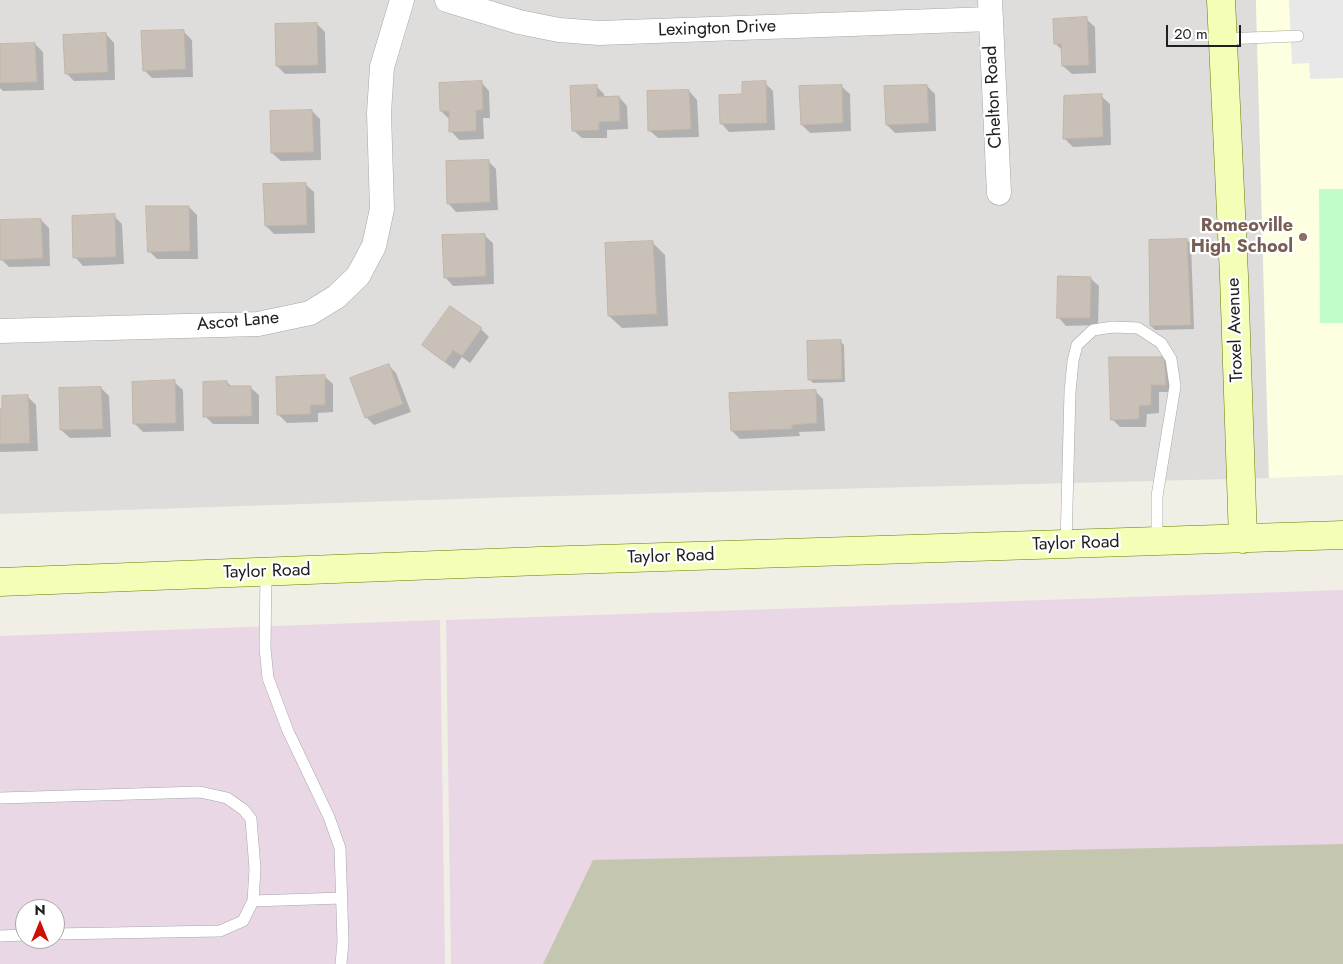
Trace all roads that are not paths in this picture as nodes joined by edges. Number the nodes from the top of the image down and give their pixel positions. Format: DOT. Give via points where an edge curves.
graph roads {
  1 [pos="402,0"];
  2 [pos="447,0"];
  3 [pos="1221,0"];
  4 [pos="990,10"];
  5 [pos="1298,36"];
  6 [pos="1223,39"];
  7 [pos="999,193"];
  8 [pos="0,331"];
  9 [pos="1343,535"];
  10 [pos="1243,539"];
  11 [pos="1157,542"];
  12 [pos="1066,544"];
  13 [pos="266,572"];
  14 [pos="0,582"];
  15 [pos="0,798"];
  16 [pos="342,898"];
  17 [pos="253,901"];
  18 [pos="65,934"];
  19 [pos="15,935"];
  20 [pos="0,936"];
  21 [pos="341,964"];
  1 -- 8 [label="street, Ascot Lane" via="382,67 379,113 382,209 374,246 358,276 336,297 310,313 258,324"];
  2 -- 4 [label="street, Lexington Drive" via="518,22 599,33"];
  3 -- 6 [label="main road, Troxel Avenue"];
  4 -- 7 [label="street, Chelton Road"];
  5 -- 6 [label="lane"];
  6 -- 10 [label="main road, Troxel Avenue"];
  9 -- 10 [label="main road, Taylor Road"];
  10 -- 11 [label="main road, Taylor Road"];
  11 -- 12 [label="main road, Taylor Road"];
  11 -- 12 [label="lane" via="1157,496 1175,386 1171,359 1161,343 1138,328 1113,327 1093,330 1077,345 1073,361"];
  12 -- 13 [label="main road, Taylor Road"];
  13 -- 14 [label="main road, Taylor Road"];
  13 -- 16 [label="lane" via="264,648 268,678 340,848"];
  15 -- 17 [label="lane" via="200,792 227,798 251,819 255,869"];
  16 -- 17 [label="lane"];
  16 -- 21 [label="lane"];
  17 -- 18 [label="lane" via="243,921 220,931"];
  19 -- 20 [label="lane"];
}
